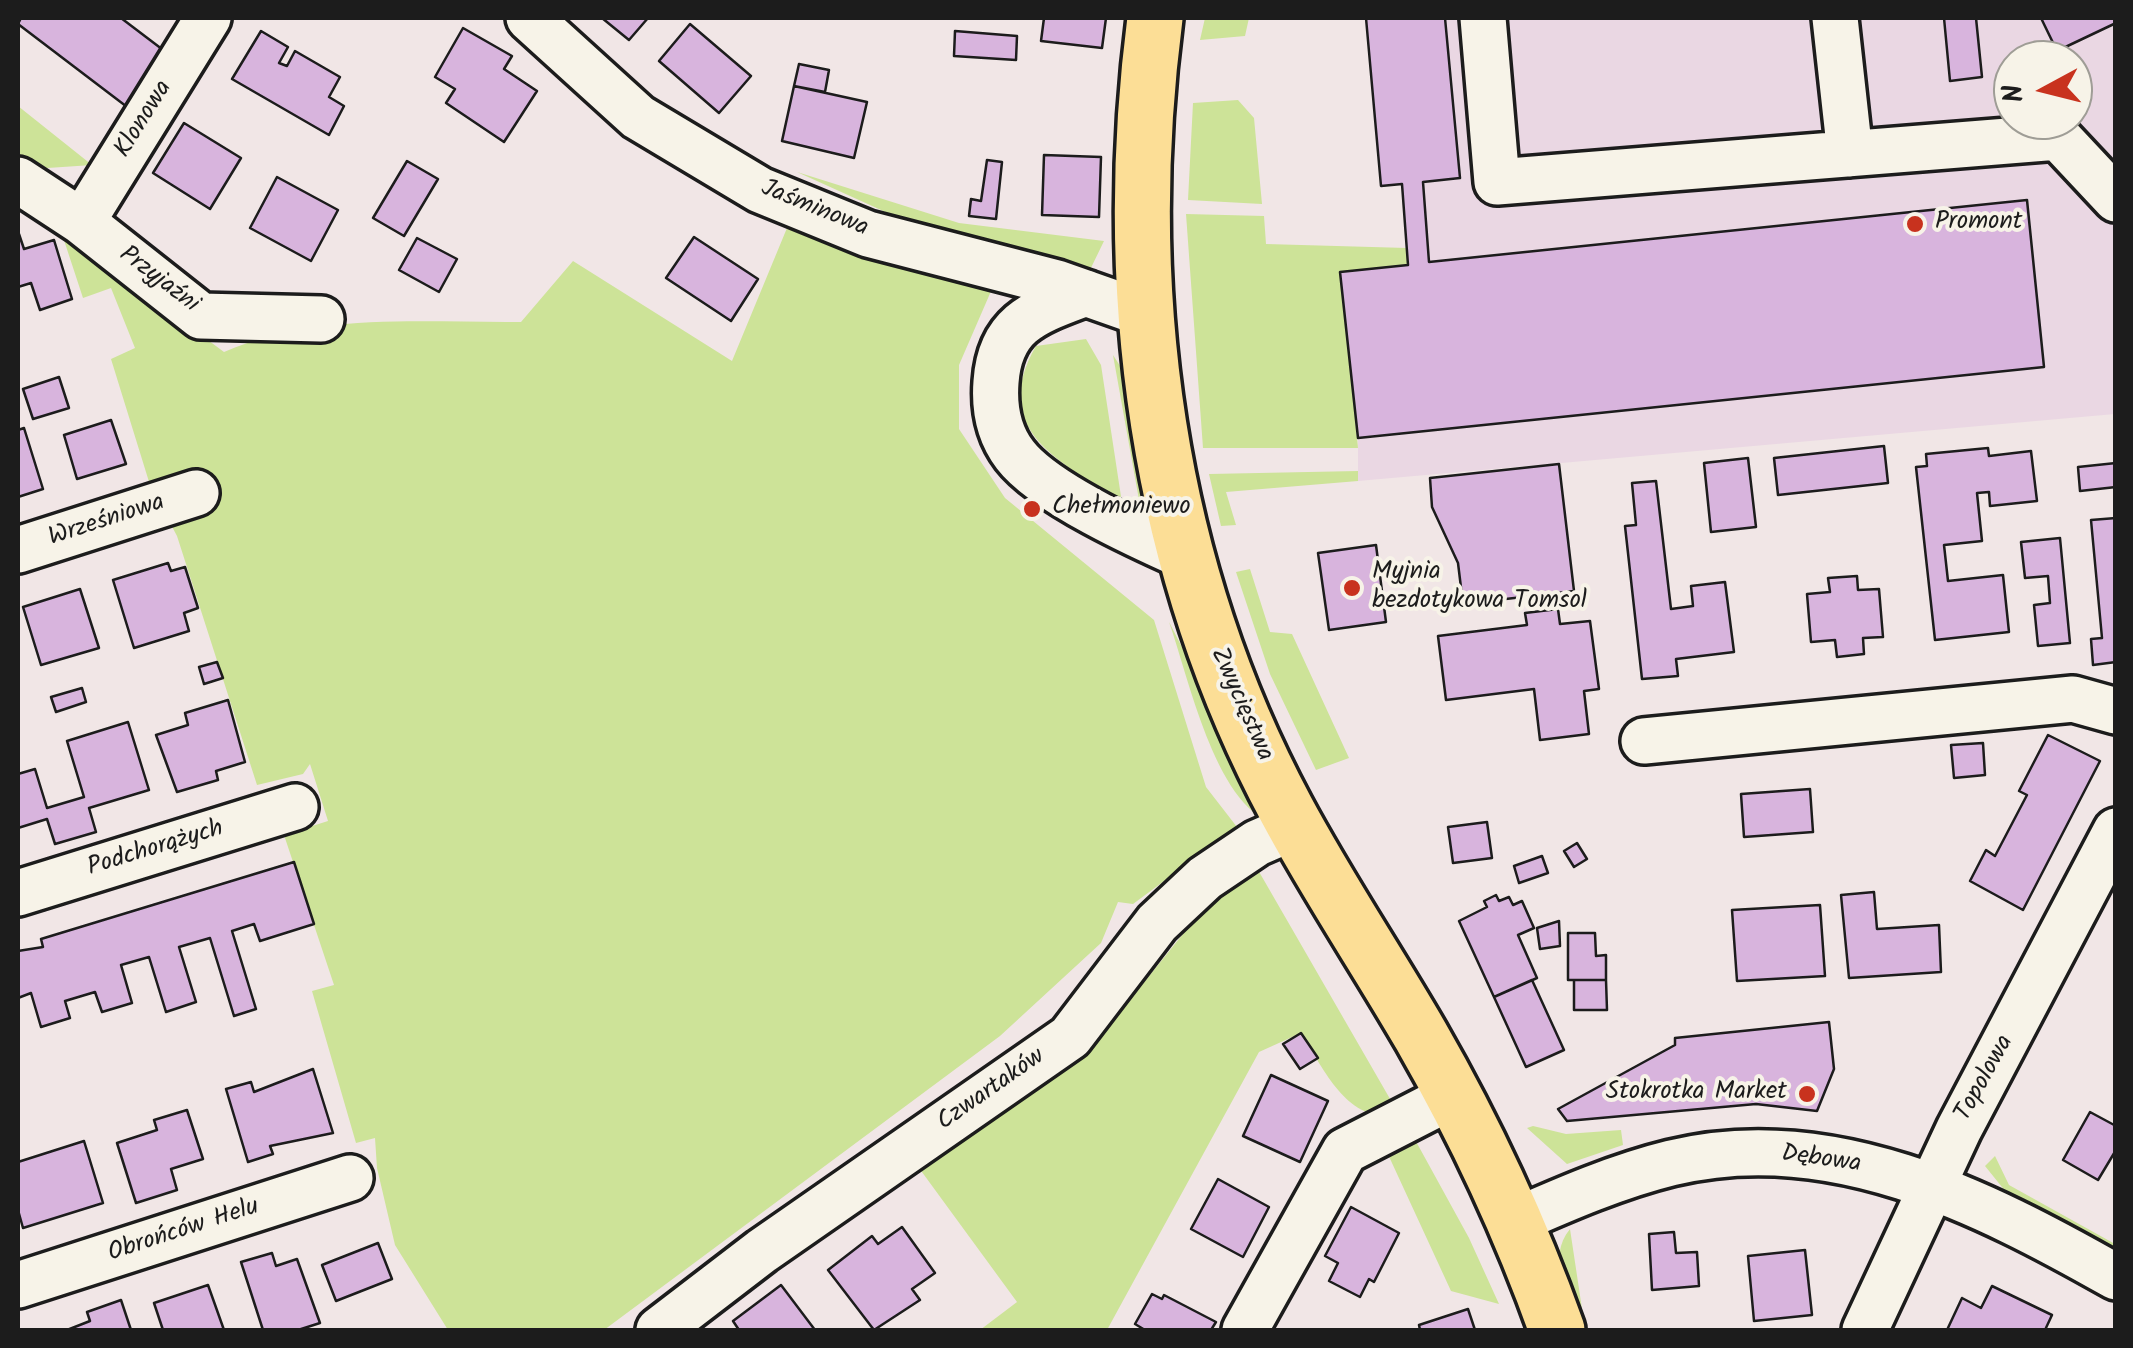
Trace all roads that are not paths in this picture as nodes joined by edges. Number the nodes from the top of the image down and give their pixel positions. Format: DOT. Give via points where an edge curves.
graph roads {
  1 [pos="208,18"];
  2 [pos="528,18"];
  3 [pos="1155,18"];
  4 [pos="1482,18"];
  5 [pos="1834,18"];
  6 [pos="1850,154"];
  7 [pos="18,180"];
  8 [pos="2116,199"];
  9 [pos="82,222"];
  10 [pos="1086,293"];
  11 [pos="1145,314"];
  12 [pos="321,319"];
  13 [pos="196,493"];
  14 [pos="18,550"];
  15 [pos="1186,557"];
  16 [pos="2116,710"];
  17 [pos="1644,741"];
  18 [pos="295,808"];
  19 [pos="1296,826"];
  20 [pos="2116,832"];
  21 [pos="18,894"];
  22 [pos="1454,1095"];
  23 [pos="350,1178"];
  24 [pos="1932,1184"];
  25 [pos="1514,1221"];
  26 [pos="2116,1277"];
  27 [pos="18,1285"];
  28 [pos="660,1330"];
  29 [pos="1244,1330"];
  30 [pos="1557,1330"];
  31 [pos="1865,1330"];
  1 -- 9 [label="street, Klonowa"];
  2 -- 10 [label="street, Jaśminowa" via="638,117 760,190 868,234"];
  3 -- 11 [label="main road, Zwycięstwa" via="1139,203"];
  4 -- 6 [label="street" via="1498,182"];
  5 -- 6 [label="street"];
  6 -- 8 [label="street" via="2058,137"];
  7 -- 9 [label="street, Przyjaźni"];
  9 -- 12 [label="street, Przyjaźni" via="201,316"];
  10 -- 11 [label="street, Jaśminowa"];
  10 -- 15 [label="street" via="1012,330 998,362 1000,428 1039,477"];
  11 -- 15 [label="main road, Zwycięstwa" via="1160,447"];
  13 -- 14 [label="street, Wrześniowa"];
  15 -- 19 [label="main road, Zwycięstwa" via="1216,656"];
  16 -- 17 [label="street" via="2072,699"];
  18 -- 21 [label="street, Podchorążych"];
  19 -- 22 [label="main road, Zwycięstwa"];
  19 -- 28 [label="street, Czwartaków" via="1257,842 1157,922 1070,1036"];
  20 -- 24 [label="street, Topolowa"];
  22 -- 25 [label="main road, Zwycięstwa"];
  22 -- 29 [label="street" via="1346,1151"];
  23 -- 27 [label="street, Obrońców Helu"];
  24 -- 25 [label="street, Dębowa" via="1788,1155 1728,1153 1670,1163"];
  24 -- 26 [label="street, Dębowa"];
  24 -- 31 [label="street, Topolowa"];
  25 -- 30 [label="main road, Zwycięstwa"];
}
